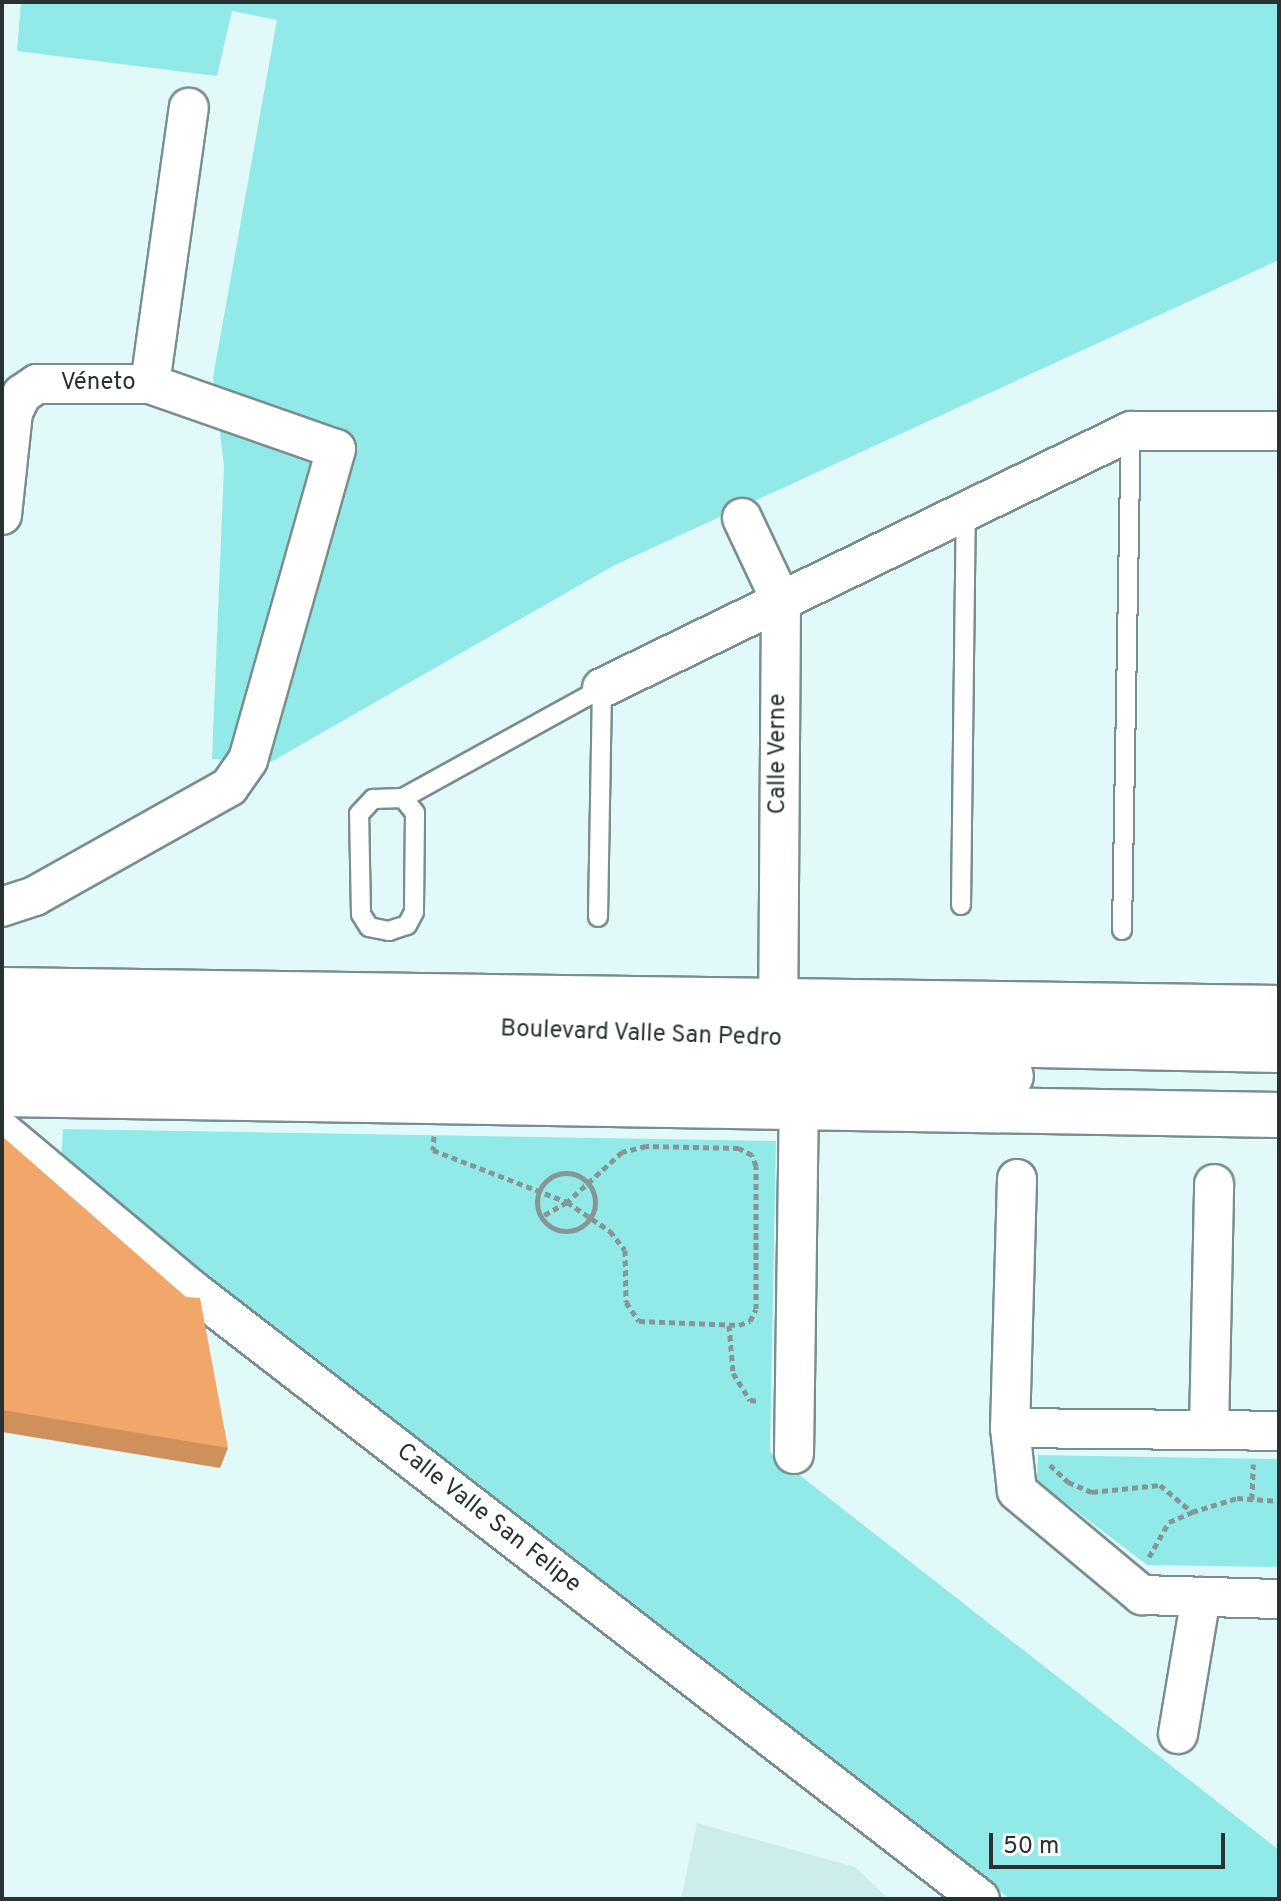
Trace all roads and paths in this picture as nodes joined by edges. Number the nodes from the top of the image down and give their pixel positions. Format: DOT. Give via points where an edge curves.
graph roads {
  1 [pos="189,108"];
  2 [pos="150,384"];
  3 [pos="1131,431"];
  4 [pos="1279,431"];
  5 [pos="966,510"];
  6 [pos="2,515"];
  7 [pos="742,518"];
  8 [pos="781,601"];
  9 [pos="602,688"];
  10 [pos="403,798"];
  11 [pos="961,905"];
  12 [pos="2,907"];
  13 [pos="598,917"];
  14 [pos="1122,930"];
  15 [pos="2,990"];
  16 [pos="778,999"];
  17 [pos="1152,1005"];
  18 [pos="1279,1008"];
  19 [pos="2,1024"];
  20 [pos="479,1047"];
  21 [pos="1279,1050"];
  22 [pos="2,1060"];
  23 [pos="1151,1080"];
  24 [pos="1279,1081"];
  25 [pos="2,1094"];
  26 [pos="435,1100"];
  27 [pos="799,1107"];
  28 [pos="1279,1115"];
  29 [pos="2,1131"];
  30 [pos="1017,1179"];
  31 [pos="588,1183"];
  32 [pos="1214,1184"];
  33 [pos="539,1192"];
  34 [pos="567,1202"];
  35 [pos="541,1217"];
  36 [pos="591,1218"];
  37 [pos="729,1325"];
  38 [pos="795,1406"];
  39 [pos="1015,1428"];
  40 [pos="1209,1430"];
  41 [pos="1279,1431"];
  42 [pos="794,1454"];
  43 [pos="1279,1501"];
  44 [pos="1192,1512"];
  45 [pos="1142,1595"];
  46 [pos="1201,1597"];
  47 [pos="1279,1599"];
  48 [pos="1178,1734"];
  49 [pos="980,1899"];
  1 -- 2 [label="street"];
  2 -- 6 [label="street, Véneto" via="37,384 22,394 13,412"];
  2 -- 12 [label="street, Véneto" via="336,449 248,760 229,787 35,896"];
  3 -- 4 [label="street"];
  3 -- 5 [label="street"];
  3 -- 14 [label="lane"];
  5 -- 8 [label="street"];
  5 -- 11 [label="lane"];
  7 -- 8 [label="street, Calle Verne"];
  8 -- 9 [label="street"];
  8 -- 16 [label="street, Calle Verne"];
  9 -- 10 [label="lane"];
  9 -- 13 [label="lane"];
  10 -- 10 [label="lane" via="373,799 359,814 361,914 369,927 389,931 407,925 414,912 415,813"];
  15 -- 20 [label="main road, Boulevard Valle San Pedro"];
  16 -- 17 [label="main road, Boulevard Valle San Pedro"];
  16 -- 20 [label="main road, Boulevard Valle San Pedro"];
  17 -- 18 [label="main road, Boulevard Valle San Pedro"];
  17 -- 23 [label="main road"];
  19 -- 20 [label="main road, Boulevard Valle San Pedro"];
  20 -- 22 [label="main road, Boulevard Valle San Pedro"];
  20 -- 23 [label="main road, Boulevard Valle San Pedro"];
  20 -- 26 [label="main road, Boulevard Valle San Pedro"];
  20 -- 27 [label="main road, Boulevard Valle San Pedro"];
  21 -- 23 [label="main road, Boulevard Valle San Pedro"];
  23 -- 24 [label="main road, Boulevard Valle San Pedro"];
  23 -- 27 [label="main road, Boulevard Valle San Pedro"];
  23 -- 28 [label="main road, Boulevard Valle San Pedro"];
  25 -- 26 [label="main road, Boulevard Valle San Pedro"];
  26 -- 33 [label="path" via="433,1150"];
  27 -- 38 [label="street"];
  29 -- 49 [label="street, Calle Valle San Felipe" via="186,1294"];
  30 -- 39 [label="street"];
  31 -- 33 [label="path" via="565,1173 546,1180"];
  31 -- 34 [label="path"];
  31 -- 36 [label="path" via="596,1203"];
  31 -- 37 [label="path" via="622,1152 646,1146 739,1148 752,1155 756,1309 750,1321"];
  32 -- 40 [label="street"];
  33 -- 34 [label="path"];
  33 -- 35 [label="path"];
  34 -- 35 [label="path"];
  34 -- 36 [label="path"];
  35 -- 36 [label="path" via="566,1231"];
  36 -- 37 [label="path" via="625,1250 626,1302 639,1321"];
  37 -- 38 [label="path" via="733,1373 750,1400"];
  38 -- 42 [label="street"];
  39 -- 40 [label="street"];
  39 -- 44 [label="path" via="1068,1482 1092,1492 1160,1485"];
  39 -- 45 [label="street" via="1017,1491"];
  40 -- 41 [label="street"];
  43 -- 44 [label="path" via="1237,1498"];
  44 -- 45 [label="path" via="1169,1522 1151,1547"];
  45 -- 46 [label="street"];
  46 -- 47 [label="street"];
  46 -- 48 [label="street"];
}
